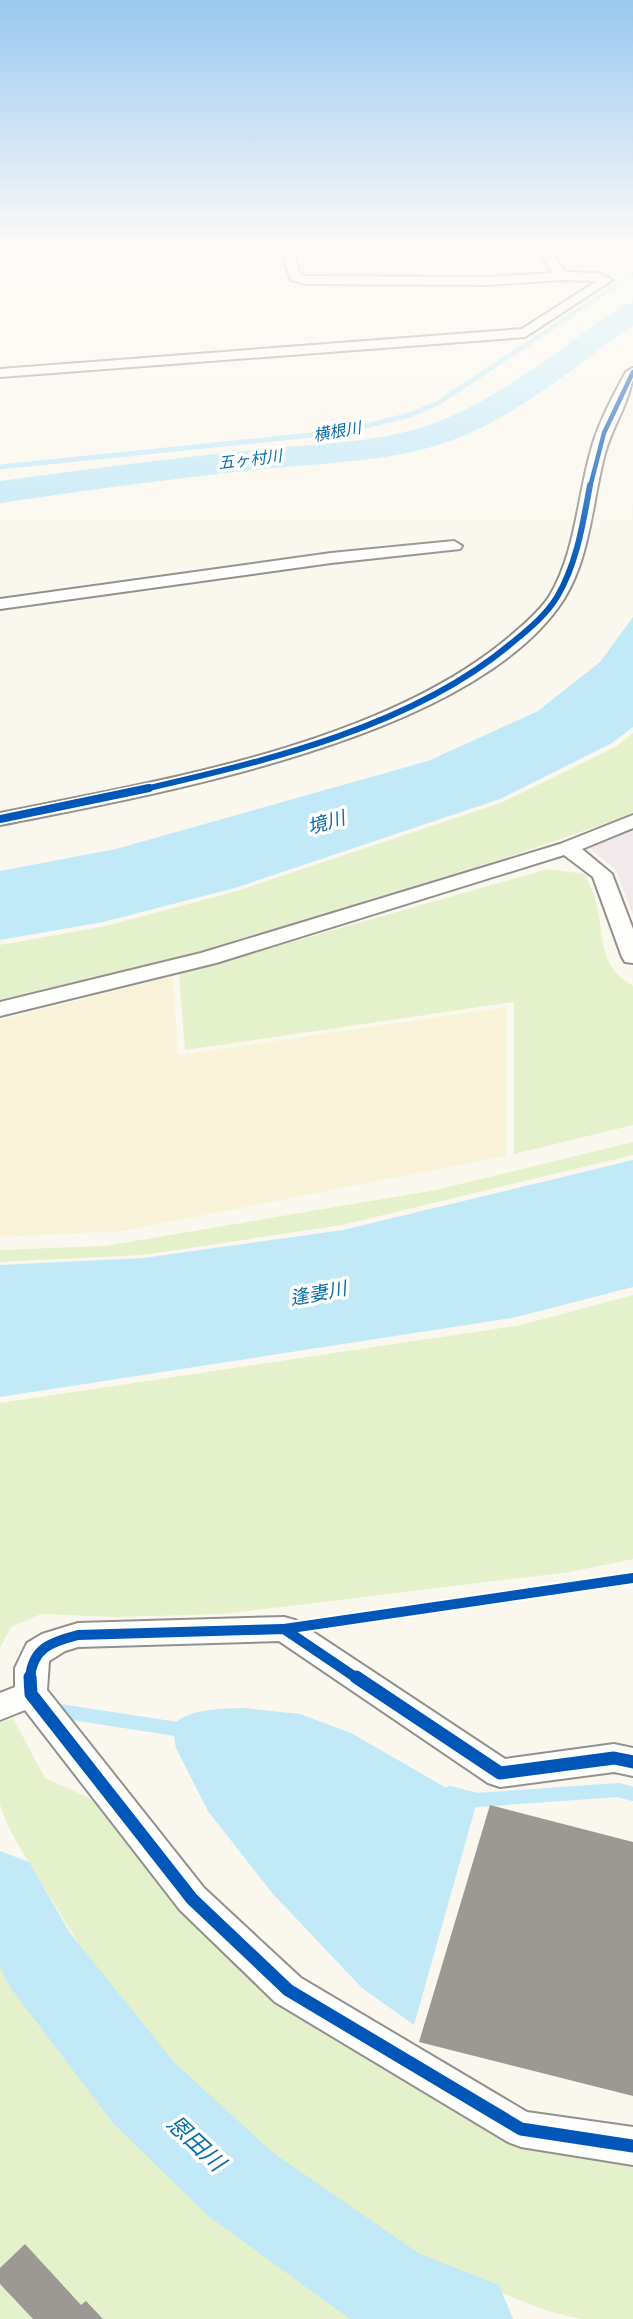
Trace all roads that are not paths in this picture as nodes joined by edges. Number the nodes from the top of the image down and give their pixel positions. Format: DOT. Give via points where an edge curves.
graph roads {
  1 [pos="194,358"];
  2 [pos="633,372"];
  3 [pos="0,373"];
  4 [pos="454,546"];
  5 [pos="0,604"];
  6 [pos="0,819"];
  7 [pos="633,821"];
  8 [pos="567,848"];
  9 [pos="633,957"];
  10 [pos="0,1009"];
  11 [pos="15,1700"];
  12 [pos="633,1762"];
  13 [pos="633,2147"];
  1 -- 3 [label="street"];
  2 -- 6 [label="street" via="597,451 573,565 559,594 496,659 429,700 318,744 180,783"];
  4 -- 5 [label="street" via="331,558"];
  7 -- 8 [label="street"];
  8 -- 9 [label="street" via="602,874"];
  8 -- 10 [label="street" via="208,958"];
  11 -- 12 [label="street" via="37,1652 65,1638 284,1629 500,1773 614,1758"];
  11 -- 13 [label="street" via="192,1899 288,1990 521,2129"];
}
